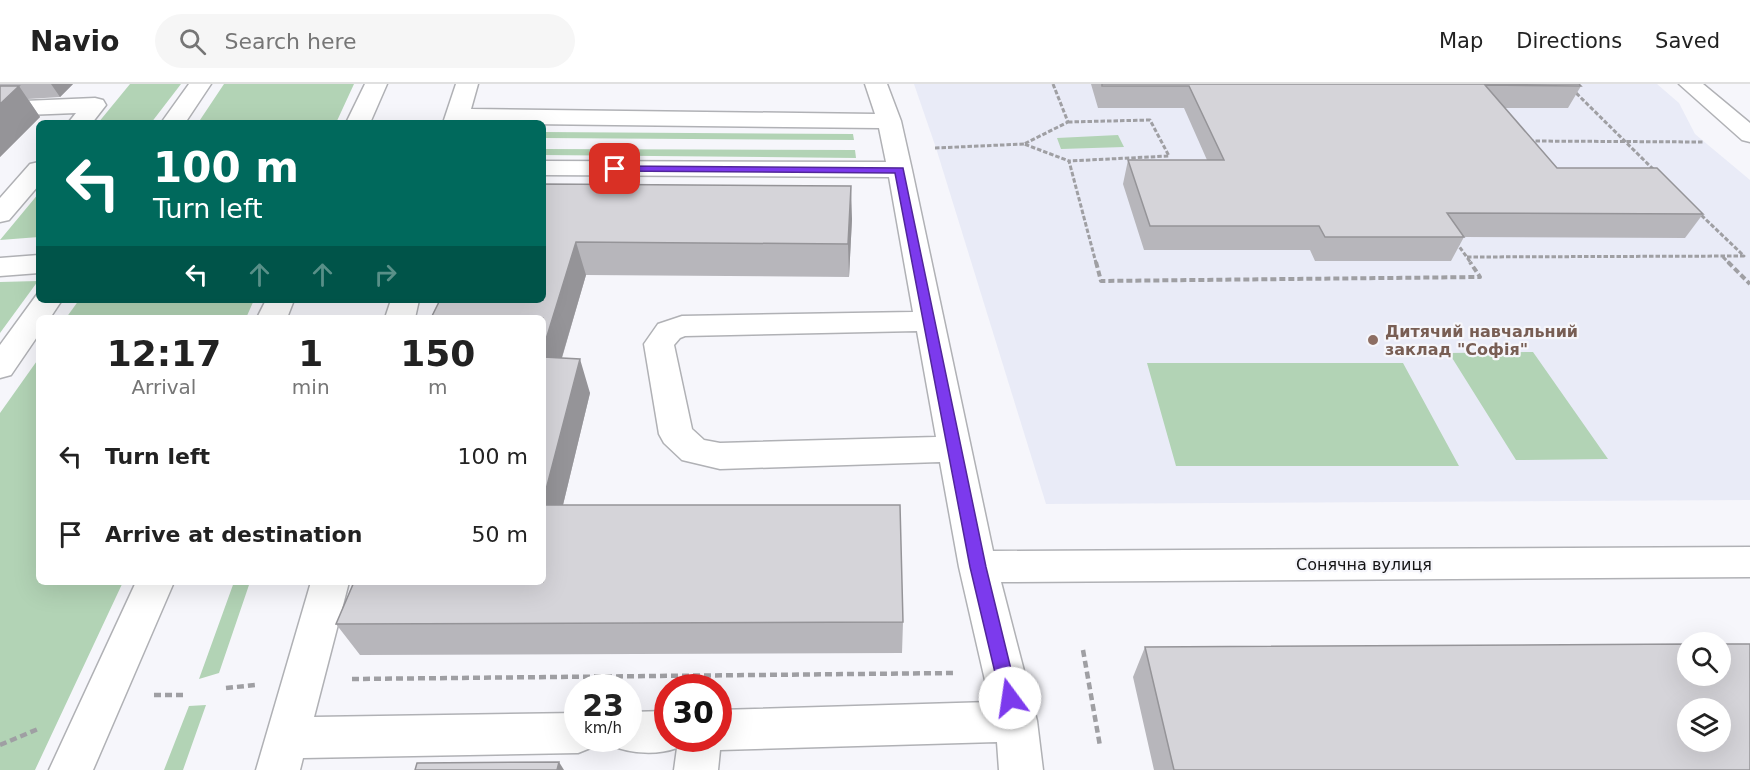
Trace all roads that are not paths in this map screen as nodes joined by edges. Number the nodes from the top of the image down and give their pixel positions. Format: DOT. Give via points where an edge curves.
graph roads {
  1 [pos="200,84"];
  2 [pos="376,84"];
  3 [pos="467,84"];
  4 [pos="876,84"];
  5 [pos="1690,84"];
  6 [pos="0,109"];
  7 [pos="82,120"];
  8 [pos="175,120"];
  9 [pos="359,120"];
  10 [pos="456,120"];
  11 [pos="546,120"];
  12 [pos="889,121"];
  13 [pos="1750,135"];
  14 [pos="546,168"];
  15 [pos="900,170"];
  16 [pos="36,172"];
  17 [pos="0,214"];
  18 [pos="36,264"];
  19 [pos="0,267"];
  20 [pos="36,317"];
  21 [pos="930,321"];
  22 [pos="0,367"];
  23 [pos="955,449"];
  24 [pos="1750,562"];
  25 [pos="978,567"];
  26 [pos="154,585"];
  27 [pos="329,585"];
  28 [pos="1016,721"];
  29 [pos="732,730"];
  30 [pos="564,734"];
  31 [pos="698,752"];
  32 [pos="283,754"];
  33 [pos="71,770"];
  34 [pos="696,770"];
  35 [pos="1021,770"];
  1 -- 8 [label="street"];
  2 -- 9 [label="street"];
  3 -- 10 [label="street"];
  4 -- 12 [label="street"];
  5 -- 13 [label="street"];
  6 -- 7 [label="street" via="95,105"];
  11 -- 12 [label="street"];
  12 -- 15 [label="street"];
  14 -- 15 [label="street"];
  15 -- 21 [label="street"];
  16 -- 17 [label="street"];
  18 -- 19 [label="street"];
  20 -- 22 [label="street"];
  21 -- 23 [label="street"];
  21 -- 23 [label="street" via="682,326 669,332 659,344 676,435 694,451 720,456"];
  23 -- 25 [label="street"];
  24 -- 25 [label="street, Сонячна вулиця"];
  25 -- 28 [label="street"];
  26 -- 33 [label="street"];
  27 -- 32 [label="street"];
  28 -- 29 [label="street"];
  28 -- 35 [label="street"];
  30 -- 32 [label="street"];
  31 -- 34 [label="street"];
}
